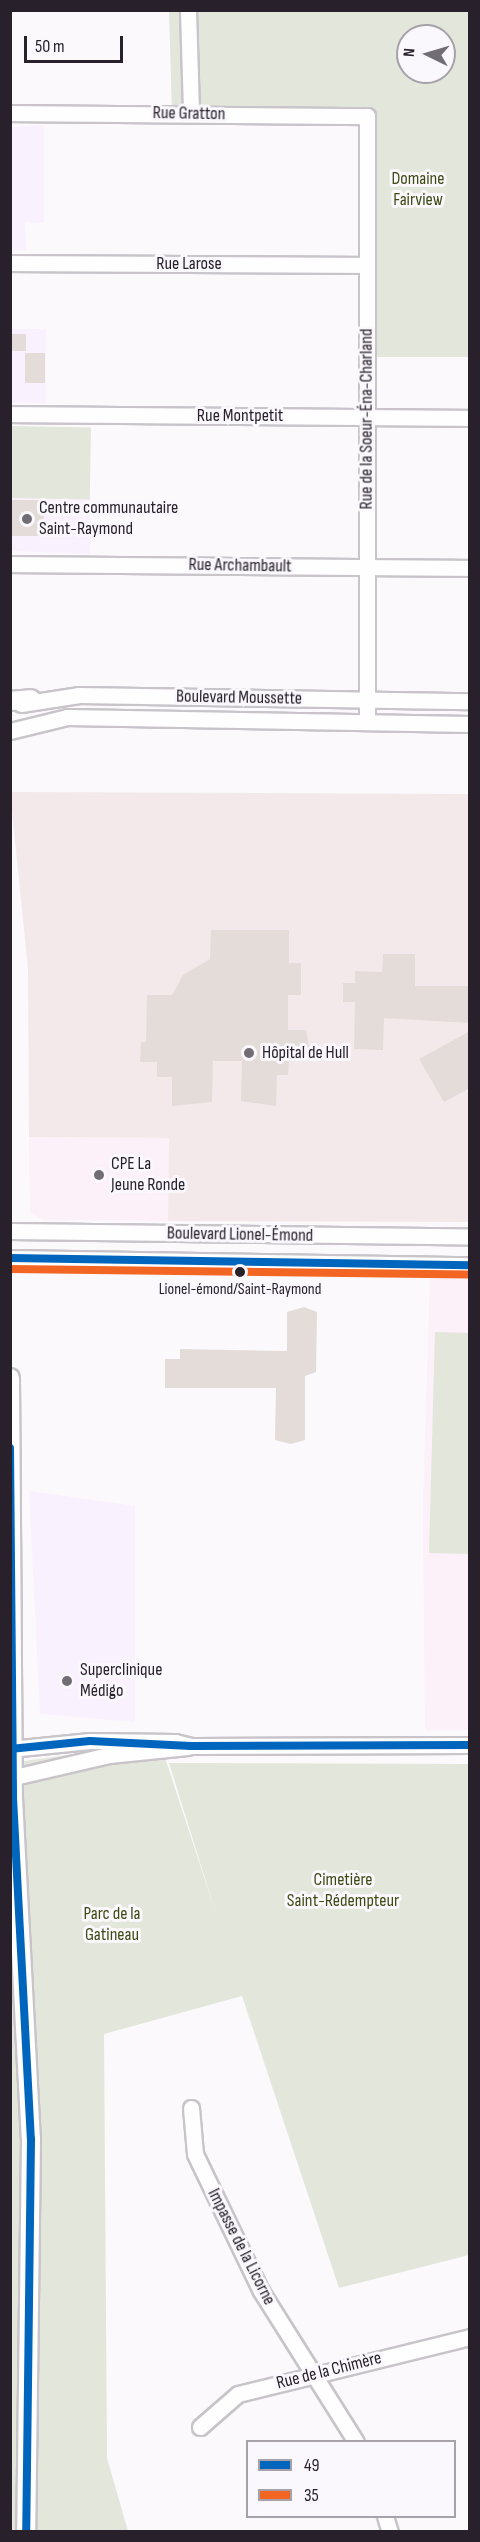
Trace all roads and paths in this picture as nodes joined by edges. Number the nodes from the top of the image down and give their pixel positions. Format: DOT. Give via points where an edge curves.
graph roads {
  1 [pos="188,10"];
  2 [pos="10,113"];
  3 [pos="190,114"];
  4 [pos="367,116"];
  5 [pos="10,263"];
  6 [pos="367,265"];
  7 [pos="10,414"];
  8 [pos="367,417"];
  9 [pos="470,418"];
  10 [pos="10,564"];
  11 [pos="367,567"];
  12 [pos="470,568"];
  13 [pos="31,699"];
  14 [pos="367,700"];
  15 [pos="10,701"];
  16 [pos="470,701"];
  17 [pos="10,709"];
  18 [pos="367,722"];
  19 [pos="470,724"];
  20 [pos="10,731"];
  21 [pos="10,1231"];
  22 [pos="470,1237"];
  23 [pos="10,1258"];
  24 [pos="470,1265"];
  25 [pos="10,1378"];
  26 [pos="470,1745"];
  27 [pos="191,1746"];
  28 [pos="12,1749"];
  29 [pos="11,1778"];
  30 [pos="191,2108"];
  31 [pos="470,2337"];
  32 [pos="316,2375"];
  33 [pos="200,2427"];
  34 [pos="355,2440"];
  35 [pos="26,2532"];
  1 -- 3 [label="street"];
  2 -- 3 [label="street, Rue Gratton"];
  3 -- 4 [label="street, Rue Gratton"];
  4 -- 6 [label="street, Rue de la Soeur-Éna-Charland"];
  5 -- 6 [label="street, Rue Larose"];
  6 -- 8 [label="street, Rue de la Soeur-Éna-Charland"];
  7 -- 8 [label="street, Rue Montpetit"];
  8 -- 9 [label="street, Rue Montpetit"];
  8 -- 11 [label="street, Rue de la Soeur-Éna-Charland"];
  10 -- 11 [label="street, Rue Archambault"];
  11 -- 12 [label="street, Rue Archambault"];
  11 -- 14 [label="street, Rue de la Soeur-Éna-Charland"];
  13 -- 14 [label="street, Boulevard Moussette" via="79,695"];
  13 -- 15 [label="main road"];
  13 -- 17 [label="street, Boulevard Moussette"];
  14 -- 16 [label="street, Boulevard Moussette"];
  14 -- 18 [label="street, Rue de la Soeur-Éna-Charland"];
  18 -- 19 [label="street, Boulevard Moussette"];
  18 -- 20 [label="street, Boulevard Moussette" via="67,717"];
  21 -- 22 [label="street, Boulevard Lionel-Émond"];
  23 -- 24 [label="street, Boulevard Lionel-Émond"];
  25 -- 28 [label="main road"];
  26 -- 27 [label="street"];
  27 -- 28 [label="street" via="175,1742 90,1740"];
  27 -- 29 [label="street" via="175,1752 110,1755"];
  28 -- 29 [label="main road"];
  29 -- 35 [label="main road" via="31,2139"];
  30 -- 32 [label="street, Impasse de la Licorne" via="195,2154 261,2291"];
  31 -- 32 [label="street, Rue de la Chimère"];
  32 -- 33 [label="street, Rue de la Chimère" via="238,2394"];
  32 -- 34 [label="street, Impasse de la Licorne"];
}
